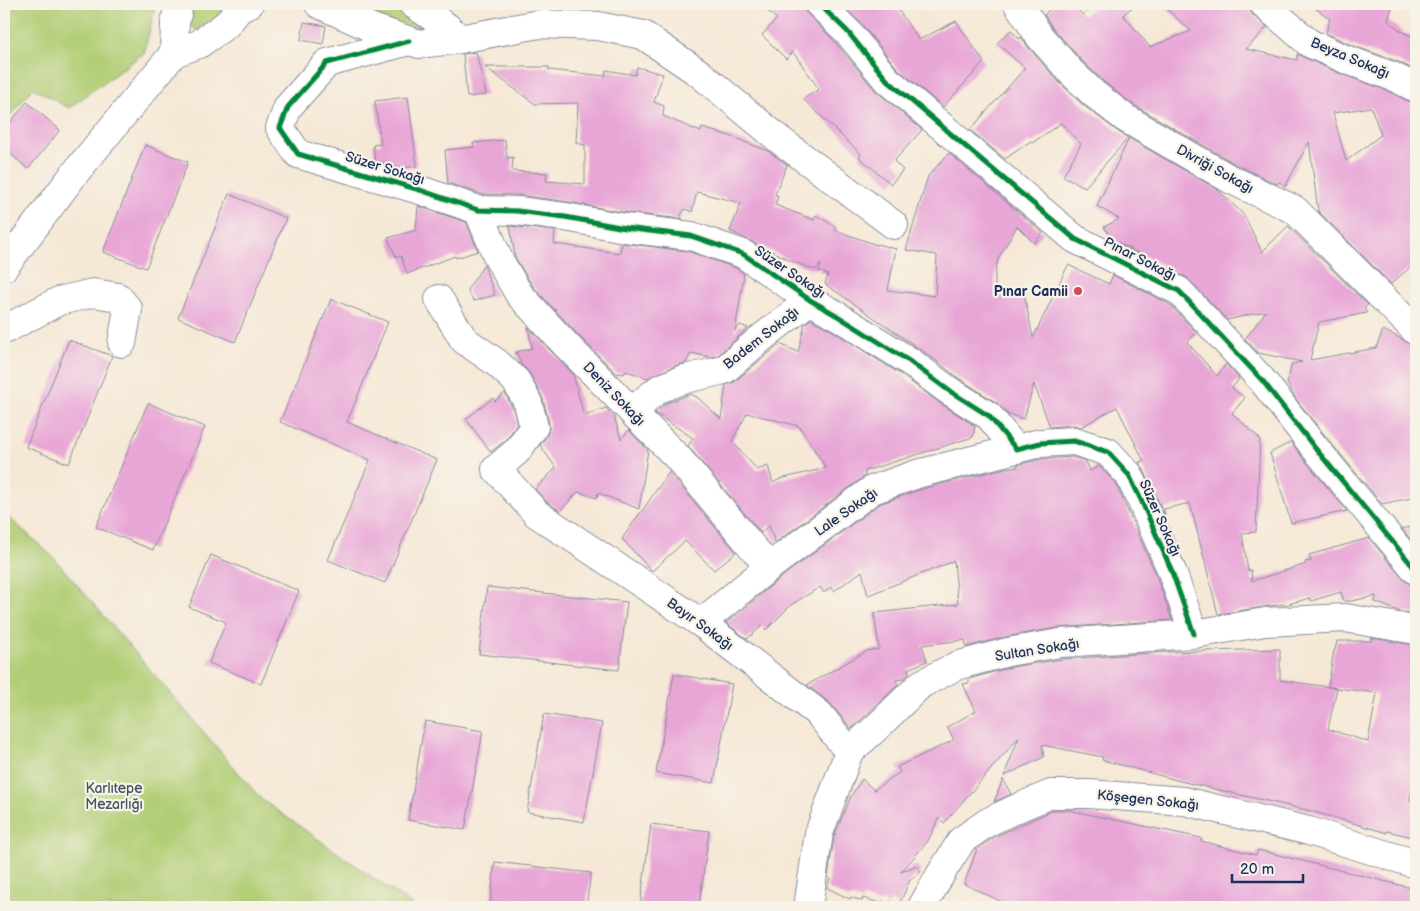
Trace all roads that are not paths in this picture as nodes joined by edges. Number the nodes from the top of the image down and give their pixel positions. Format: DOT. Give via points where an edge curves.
graph roads {
  1 [pos="179,4"];
  2 [pos="249,4"];
  3 [pos="319,4"];
  4 [pos="413,4"];
  5 [pos="819,4"];
  6 [pos="1018,4"];
  7 [pos="1264,4"];
  8 [pos="460,39"];
  9 [pos="409,41"];
  10 [pos="174,53"];
  11 [pos="1416,88"];
  12 [pos="478,210"];
  13 [pos="894,225"];
  14 [pos="4,267"];
  15 [pos="439,300"];
  16 [pos="810,300"];
  17 [pos="4,330"];
  18 [pos="1416,332"];
  19 [pos="122,342"];
  20 [pos="635,415"];
  21 [pos="1016,449"];
  22 [pos="768,567"];
  23 [pos="1416,570"];
  24 [pos="701,623"];
  25 [pos="1416,630"];
  26 [pos="1194,634"];
  27 [pos="848,752"];
  28 [pos="1416,864"];
  29 [pos="925,906"];
  30 [pos="808,907"];
  1 -- 10 [label="street"];
  2 -- 10 [label="street" via="199,44"];
  3 -- 9 [label="street"];
  4 -- 8 [label="street"];
  5 -- 23 [label="street, Pınar Sokağı" via="847,31 887,80 1075,239 1179,291 1262,380"];
  6 -- 18 [label="street, Divriği Sokağı" via="1040,37 1094,94 1125,118 1230,179 1295,210"];
  7 -- 11 [label="street, Beyza Sokağı" via="1309,43"];
  8 -- 9 [label="street" via="419,44"];
  8 -- 13 [label="street" via="538,24 598,26 643,35 699,73 781,141"];
  9 -- 12 [label="street, Süzer Sokağı" via="327,63 288,107 280,128 298,154"];
  10 -- 14 [label="street" via="75,173"];
  12 -- 16 [label="street, Süzer Sokağı" via="516,211 692,236 743,254"];
  12 -- 20 [label="street, Deniz Sokağı" via="498,258 518,294"];
  15 -- 24 [label="street, Bayır Sokağı" via="464,340 497,363 516,382 528,403 534,427 517,451 496,469 537,514"];
  16 -- 20 [label="street, Badem Sokağı" via="724,370 659,389 645,400"];
  16 -- 21 [label="street, Süzer Sokağı" via="909,361 989,416"];
  17 -- 19 [label="street" via="59,301 93,293 118,297 128,309"];
  20 -- 22 [label="street, Deniz Sokağı" via="679,460"];
  21 -- 22 [label="street, Lale Sokağı" via="917,474 872,490"];
  21 -- 26 [label="street, Süzer Sokağı" via="1040,443 1074,442 1108,452 1129,475 1142,502"];
  22 -- 24 [label="street, Lale Sokağı"];
  24 -- 27 [label="street, Bayır Sokağı" via="819,714"];
  25 -- 26 [label="street, Sultan Sokağı" via="1345,618 1265,622"];
  26 -- 27 [label="street, Sultan Sokağı" via="1060,643 956,666 921,684"];
  27 -- 30 [label="street, Sultan Sokağı" via="819,833"];
  28 -- 29 [label="street, Köşegen Sokağı" via="1309,831 1184,801 1051,794 988,822 962,840"];
}
